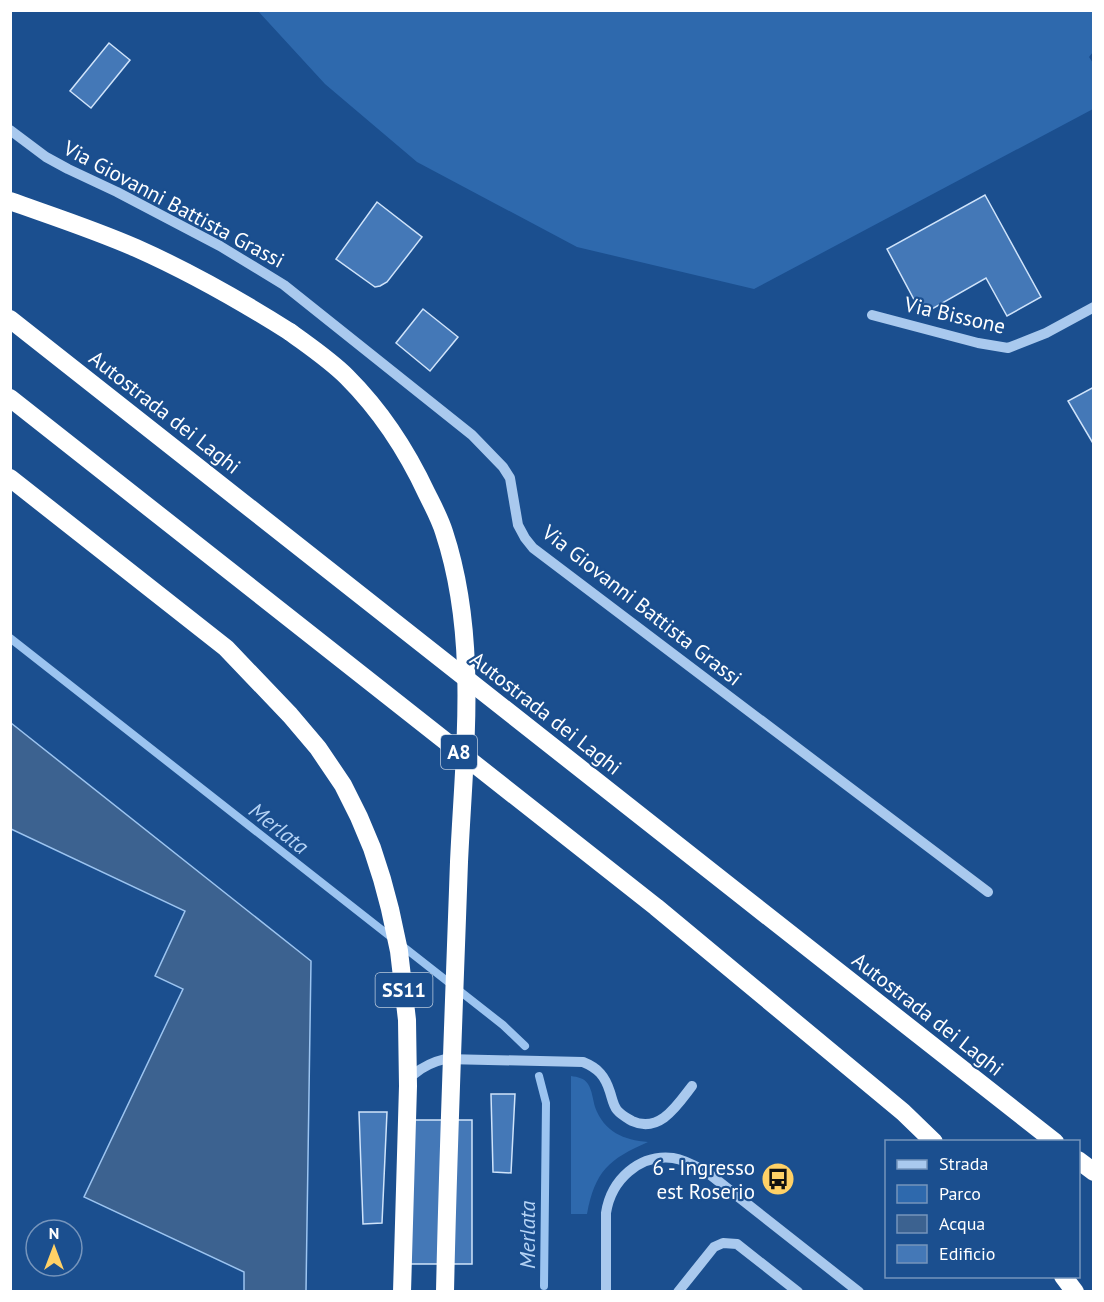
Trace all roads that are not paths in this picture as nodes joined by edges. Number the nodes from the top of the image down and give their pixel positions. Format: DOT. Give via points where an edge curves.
graph roads {
  1 [pos="10,130"];
  2 [pos="10,201"];
  3 [pos="1094,308"];
  4 [pos="872,315"];
  5 [pos="10,319"];
  6 [pos="10,398"];
  7 [pos="10,478"];
  8 [pos="988,892"];
  9 [pos="414,1074"];
  10 [pos="692,1086"];
  11 [pos="932,1140"];
  12 [pos="1052,1140"];
  13 [pos="1080,1161"];
  14 [pos="1094,1170"];
  15 [pos="1064,1278"];
  16 [pos="402,1292"];
  17 [pos="445,1292"];
  18 [pos="606,1292"];
  19 [pos="678,1292"];
  20 [pos="798,1292"];
  21 [pos="859,1292"];
  22 [pos="1075,1292"];
  1 -- 8 [label="street, Via Giovanni Battista Grassi" via="46,157 220,246 284,285 472,435 503,467 510,478 519,525 533,548"];
  2 -- 17 [label="highway, SS11, bridge" via="135,248 227,294 290,332 346,375 382,417 404,448 444,531 464,636 467,702"];
  3 -- 4 [label="street, Via Bissone" via="1008,348"];
  5 -- 12 [label="highway, Autostrada dei Laghi"];
  6 -- 11 [label="highway, A8" via="656,907"];
  7 -- 16 [label="highway, SS11" via="226,648 318,748 359,817 382,879 399,951 407,1020"];
  9 -- 10 [label="street" via="423,1066 445,1059 583,1062 603,1074 617,1110 636,1123 648,1124 671,1113"];
  13 -- 14 [label="highway"];
  15 -- 22 [label="highway"];
  18 -- 21 [label="street" via="606,1212 612,1191 629,1170 642,1162 673,1158 708,1173"];
  19 -- 20 [label="street" via="714,1247 723,1242 737,1244"];
}
